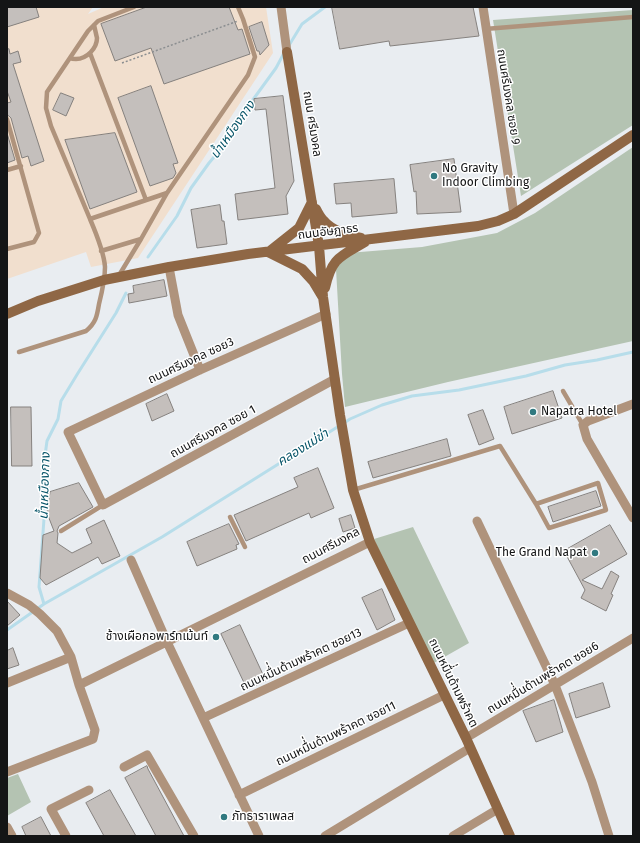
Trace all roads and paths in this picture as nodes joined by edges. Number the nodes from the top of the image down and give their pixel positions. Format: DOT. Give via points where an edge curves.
graph roads {
  1 [pos="134,7"];
  2 [pos="238,7"];
  3 [pos="281,7"];
  4 [pos="483,7"];
  5 [pos="633,17"];
  6 [pos="243,19"];
  7 [pos="94,26"];
  8 [pos="485,29"];
  9 [pos="287,52"];
  10 [pos="90,53"];
  11 [pos="70,58"];
  12 [pos="122,63"];
  13 [pos="7,119"];
  14 [pos="633,135"];
  15 [pos="21,166"];
  16 [pos="7,170"];
  17 [pos="167,193"];
  18 [pos="146,200"];
  19 [pos="312,202"];
  20 [pos="514,214"];
  21 [pos="90,219"];
  22 [pos="141,239"];
  23 [pos="369,240"];
  24 [pos="319,246"];
  25 [pos="7,249"];
  26 [pos="101,251"];
  27 [pos="268,252"];
  28 [pos="169,267"];
  29 [pos="118,277"];
  30 [pos="104,280"];
  31 [pos="323,298"];
  32 [pos="7,314"];
  33 [pos="326,314"];
  34 [pos="19,352"];
  35 [pos="200,370"];
  36 [pos="335,379"];
  37 [pos="563,391"];
  38 [pos="633,404"];
  39 [pos="583,425"];
  40 [pos="353,490"];
  41 [pos="536,504"];
  42 [pos="103,505"];
  43 [pos="632,516"];
  44 [pos="230,517"];
  45 [pos="477,521"];
  46 [pos="61,531"];
  47 [pos="370,542"];
  48 [pos="244,547"];
  49 [pos="131,560"];
  50 [pos="7,593"];
  51 [pos="409,623"];
  52 [pos="633,638"];
  53 [pos="167,642"];
  54 [pos="71,657"];
  55 [pos="7,683"];
  56 [pos="79,685"];
  57 [pos="555,685"];
  58 [pos="444,696"];
  59 [pos="203,718"];
  60 [pos="466,738"];
  61 [pos="470,748"];
  62 [pos="124,767"];
  63 [pos="7,772"];
  64 [pos="89,790"];
  65 [pos="239,794"];
  66 [pos="498,809"];
  67 [pos="7,827"];
  68 [pos="12,836"];
  69 [pos="66,836"];
  70 [pos="194,836"];
  71 [pos="259,836"];
  72 [pos="325,836"];
  73 [pos="454,836"];
  74 [pos="510,836"];
  75 [pos="609,836"];
  1 -- 7 [label="lane" via="98,21"];
  2 -- 6 [label="lane"];
  3 -- 9 [label="street, ถนน ศรีมงคล"];
  4 -- 8 [label="street, ถนนศรีมงคล ซอย 9"];
  5 -- 8 [label="lane"];
  6 -- 12 [label="path"];
  6 -- 17 [label="lane" via="255,57 248,75"];
  7 -- 10 [label="lane" via="97,39"];
  7 -- 11 [label="lane"];
  8 -- 20 [label="street, ถนนศรีมงคล ซอย 9"];
  9 -- 19 [label="street, ถนน ศรีมงคล"];
  10 -- 11 [label="lane" via="81,58"];
  10 -- 18 [label="lane"];
  11 -- 21 [label="lane" via="47,92 46,108"];
  13 -- 15 [label="lane"];
  14 -- 20 [label="street, ถนนอัษฎาธร"];
  15 -- 16 [label="lane"];
  15 -- 25 [label="lane" via="39,233 34,242"];
  17 -- 18 [label="lane"];
  17 -- 22 [label="lane"];
  18 -- 21 [label="lane"];
  19 -- 23 [label="street" via="330,228"];
  19 -- 24 [label="street, ถนน ศรีมงคล"];
  19 -- 27 [label="street" via="299,228"];
  20 -- 23 [label="street, ถนนอัษฎาธร" via="478,226"];
  21 -- 26 [label="lane"];
  22 -- 26 [label="lane"];
  22 -- 29 [label="lane"];
  23 -- 24 [label="street, ถนนอัษฎาธร"];
  23 -- 31 [label="street" via="344,254 331,267"];
  24 -- 27 [label="street, ถนนอัษฎาธร"];
  24 -- 31 [label="street, ถนนศรีมงคล"];
  26 -- 30 [label="lane" via="105,266"];
  27 -- 28 [label="street, ถนนอัษฎาธร"];
  27 -- 31 [label="street" via="302,269 313,280"];
  28 -- 29 [label="street, ถนนอัษฎาธร"];
  28 -- 35 [label="street" via="178,315"];
  29 -- 30 [label="street, ถนนอัษฎาธร"];
  30 -- 32 [label="street, ถนนอัษฎาธร"];
  30 -- 34 [label="lane" via="96,319 91,327 86,331"];
  31 -- 33 [label="street, ถนนศรีมงคล"];
  33 -- 35 [label="street, ถนนศรีมงคล ซอย3"];
  33 -- 36 [label="street, ถนนศรีมงคล"];
  35 -- 42 [label="street, ถนนศรีมงคล ซอย3" via="68,432"];
  36 -- 40 [label="street, ถนนศรีมงคล"];
  36 -- 42 [label="street, ถนนศรีมงคล ซอย 1"];
  37 -- 39 [label="lane"];
  38 -- 39 [label="street"];
  39 -- 43 [label="street" via="587,439"];
  40 -- 41 [label="lane" via="500,446"];
  40 -- 47 [label="street, ถนนศรีมงคล"];
  41 -- 41 [label="lane" via="598,482 606,510 549,528"];
  42 -- 46 [label="lane"];
  44 -- 48 [label="lane"];
  45 -- 57 [label="street"];
  47 -- 51 [label="street, ถนนหมื่่นด้ามพร้าคต"];
  47 -- 53 [label="street, ถนนศรีมงคล"];
  49 -- 53 [label="street"];
  50 -- 54 [label="street" via="40,614 56,632"];
  51 -- 58 [label="street, ถนนหมื่่นด้ามพร้าคต"];
  51 -- 59 [label="street, ถนนหมื่่นด้ามพร้าคต ซอย13"];
  52 -- 57 [label="street, ถนนหมื่่นด้ามพร้าคต ซอย6"];
  53 -- 56 [label="street, ถนนศรีมงคล"];
  53 -- 59 [label="street"];
  54 -- 55 [label="street"];
  54 -- 56 [label="street"];
  56 -- 63 [label="street" via="95,730 92,739"];
  57 -- 60 [label="street, ถนนหมื่่นด้ามพร้าคต ซอย6"];
  57 -- 75 [label="street" via="592,782"];
  58 -- 60 [label="street, ถนนหมื่่นด้ามพร้าคต"];
  58 -- 65 [label="street, ถนนหมื่่นด้ามพร้าคต ซอย11"];
  59 -- 65 [label="street"];
  60 -- 61 [label="street, ถนนหมื่่นด้ามพร้าคต"];
  61 -- 66 [label="street, ถนนหมื่่นด้ามพร้าคต"];
  61 -- 72 [label="street"];
  62 -- 70 [label="street" via="147,754"];
  64 -- 69 [label="street" via="51,810"];
  65 -- 71 [label="street"];
  66 -- 73 [label="street"];
  66 -- 74 [label="street, ถนนหมื่่นด้ามพร้าคต"];
  67 -- 68 [label="street"];
}
